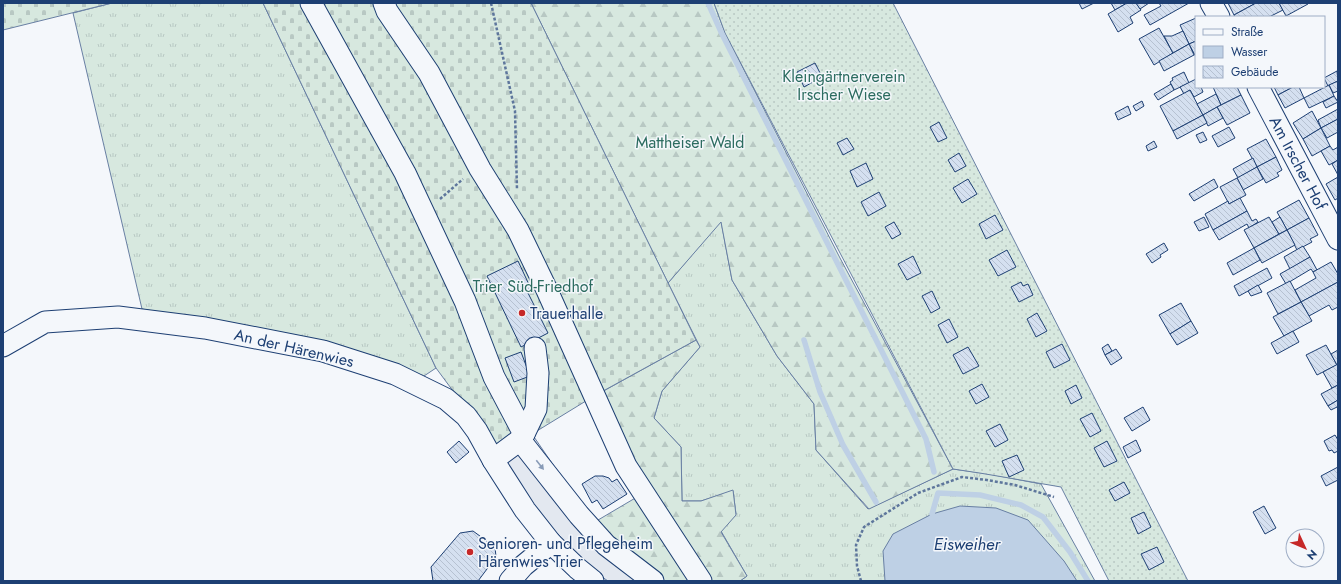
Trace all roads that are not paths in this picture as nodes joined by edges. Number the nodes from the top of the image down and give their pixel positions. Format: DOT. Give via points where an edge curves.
graph roads {
  1 [pos="311,3"];
  2 [pos="384,3"];
  3 [pos="1211,3"];
  4 [pos="1218,16"];
  5 [pos="1259,88"];
  6 [pos="1338,239"];
  7 [pos="3,346"];
  8 [pos="535,348"];
  9 [pos="522,437"];
  10 [pos="493,460"];
  11 [pos="551,543"];
  12 [pos="510,581"];
  13 [pos="593,581"];
  14 [pos="653,581"];
  15 [pos="701,581"];
  1 -- 9 [label="street" via="405,173 464,301 494,377"];
  2 -- 15 [label="street" via="429,73 480,169 518,230 626,466"];
  3 -- 4 [label="street"];
  5 -- 6 [label="street, Am Irscher Hof"];
  7 -- 10 [label="street, An der Härenwies" via="45,322 118,317 205,328 323,351 395,374 446,400 466,416"];
  8 -- 9 [label="street" via="538,373 536,409"];
  9 -- 10 [label="street"];
  9 -- 14 [label="street, one-way" via="579,515 606,545"];
  10 -- 11 [label="street, An der Härenwies" via="525,510"];
  11 -- 12 [label="street" via="523,566"];
  11 -- 13 [label="street, An der Härenwies"];
}
